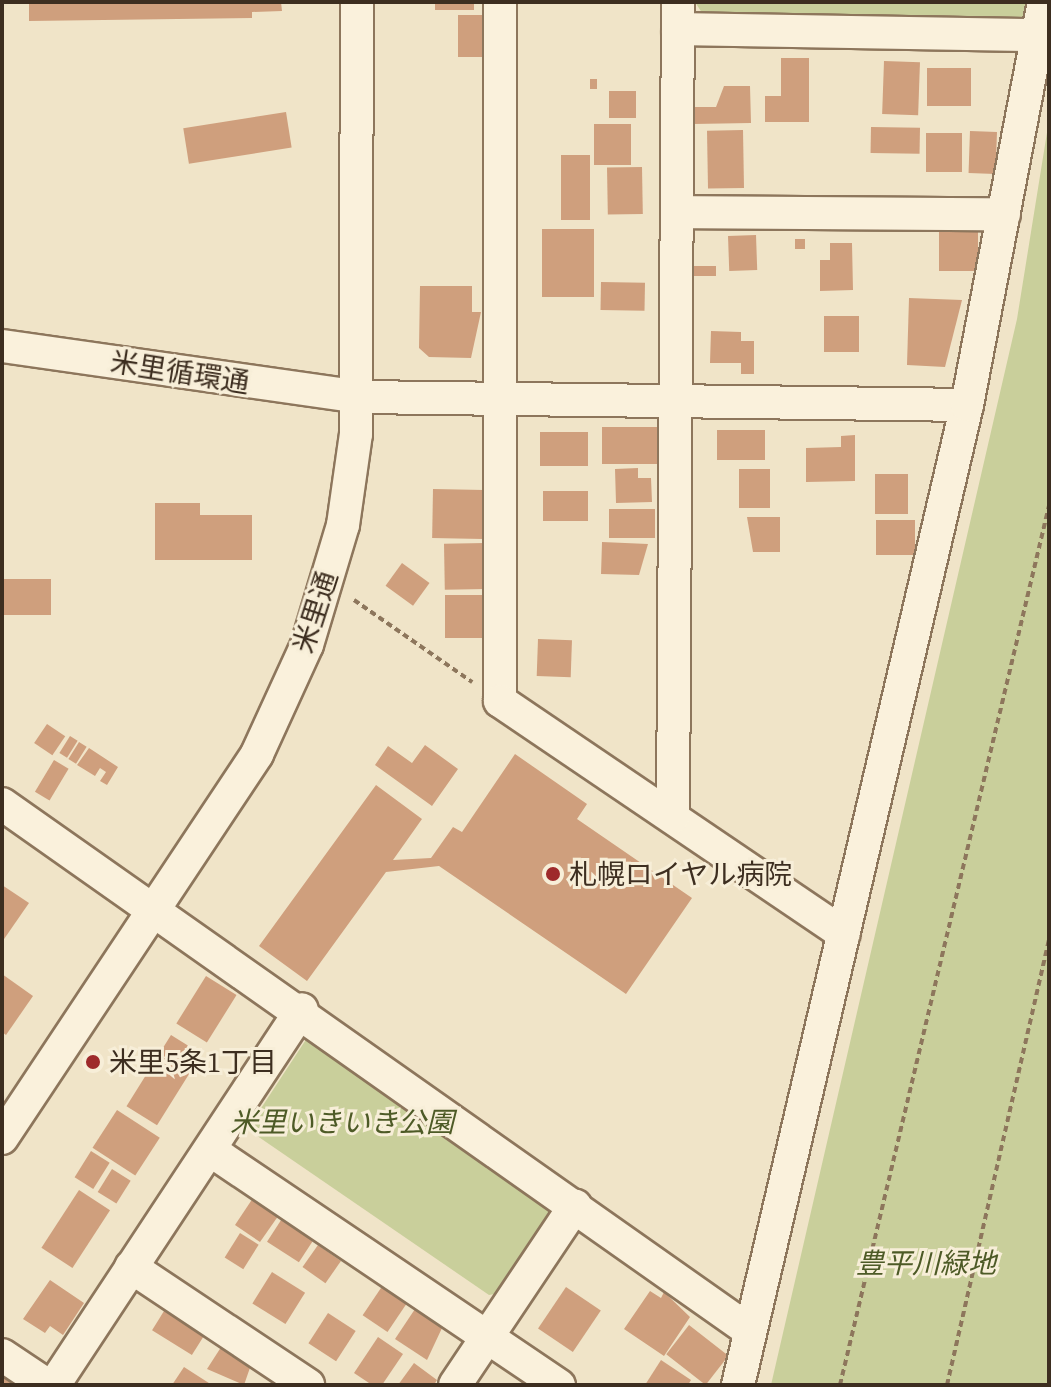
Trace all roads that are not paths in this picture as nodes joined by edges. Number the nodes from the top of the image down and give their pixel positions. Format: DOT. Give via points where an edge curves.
graph roads {
  1 [pos="357,2"];
  2 [pos="500,2"];
  3 [pos="1044,2"];
  4 [pos="678,15"];
  5 [pos="1038,35"];
  6 [pos="678,212"];
  7 [pos="1004,214"];
  8 [pos="2,346"];
  9 [pos="359,397"];
  10 [pos="495,397"];
  11 [pos="676,400"];
  12 [pos="967,405"];
  13 [pos="2,804"];
  14 [pos="673,817"];
  15 [pos="158,911"];
  16 [pos="844,934"];
  17 [pos="302,1009"];
  18 [pos="2,1138"];
  19 [pos="210,1150"];
  20 [pos="575,1206"];
  21 [pos="131,1267"];
  22 [pos="750,1331"];
  23 [pos="488,1336"];
  24 [pos="2,1355"];
  25 [pos="47,1385"];
  26 [pos="54,1385"];
  27 [pos="308,1385"];
  28 [pos="455,1385"];
  29 [pos="559,1385"];
  30 [pos="738,1385"];
  1 -- 9 [label="street, 米里通"];
  2 -- 10 [label="street"];
  3 -- 5 [label="street"];
  4 -- 5 [label="street"];
  4 -- 6 [label="street"];
  5 -- 7 [label="street"];
  6 -- 7 [label="street"];
  6 -- 11 [label="street"];
  7 -- 12 [label="street"];
  8 -- 9 [label="street, 米里循環通"];
  9 -- 10 [label="street, 米里循環通"];
  9 -- 15 [label="street, 米里通" via="343,525 307,645 257,754"];
  10 -- 11 [label="street, 米里循環通"];
  10 -- 14 [label="street" via="500,701"];
  11 -- 12 [label="street, 米里循環通"];
  11 -- 14 [label="street"];
  12 -- 16 [label="street"];
  13 -- 15 [label="street"];
  14 -- 16 [label="street"];
  15 -- 17 [label="street"];
  15 -- 18 [label="street, 米里通"];
  16 -- 22 [label="street"];
  17 -- 19 [label="street"];
  17 -- 20 [label="street"];
  19 -- 21 [label="street"];
  19 -- 23 [label="street"];
  20 -- 22 [label="street"];
  20 -- 23 [label="street"];
  21 -- 26 [label="street"];
  21 -- 27 [label="street"];
  22 -- 30 [label="street"];
  23 -- 28 [label="street"];
  23 -- 29 [label="street"];
  24 -- 25 [label="street"];
}
